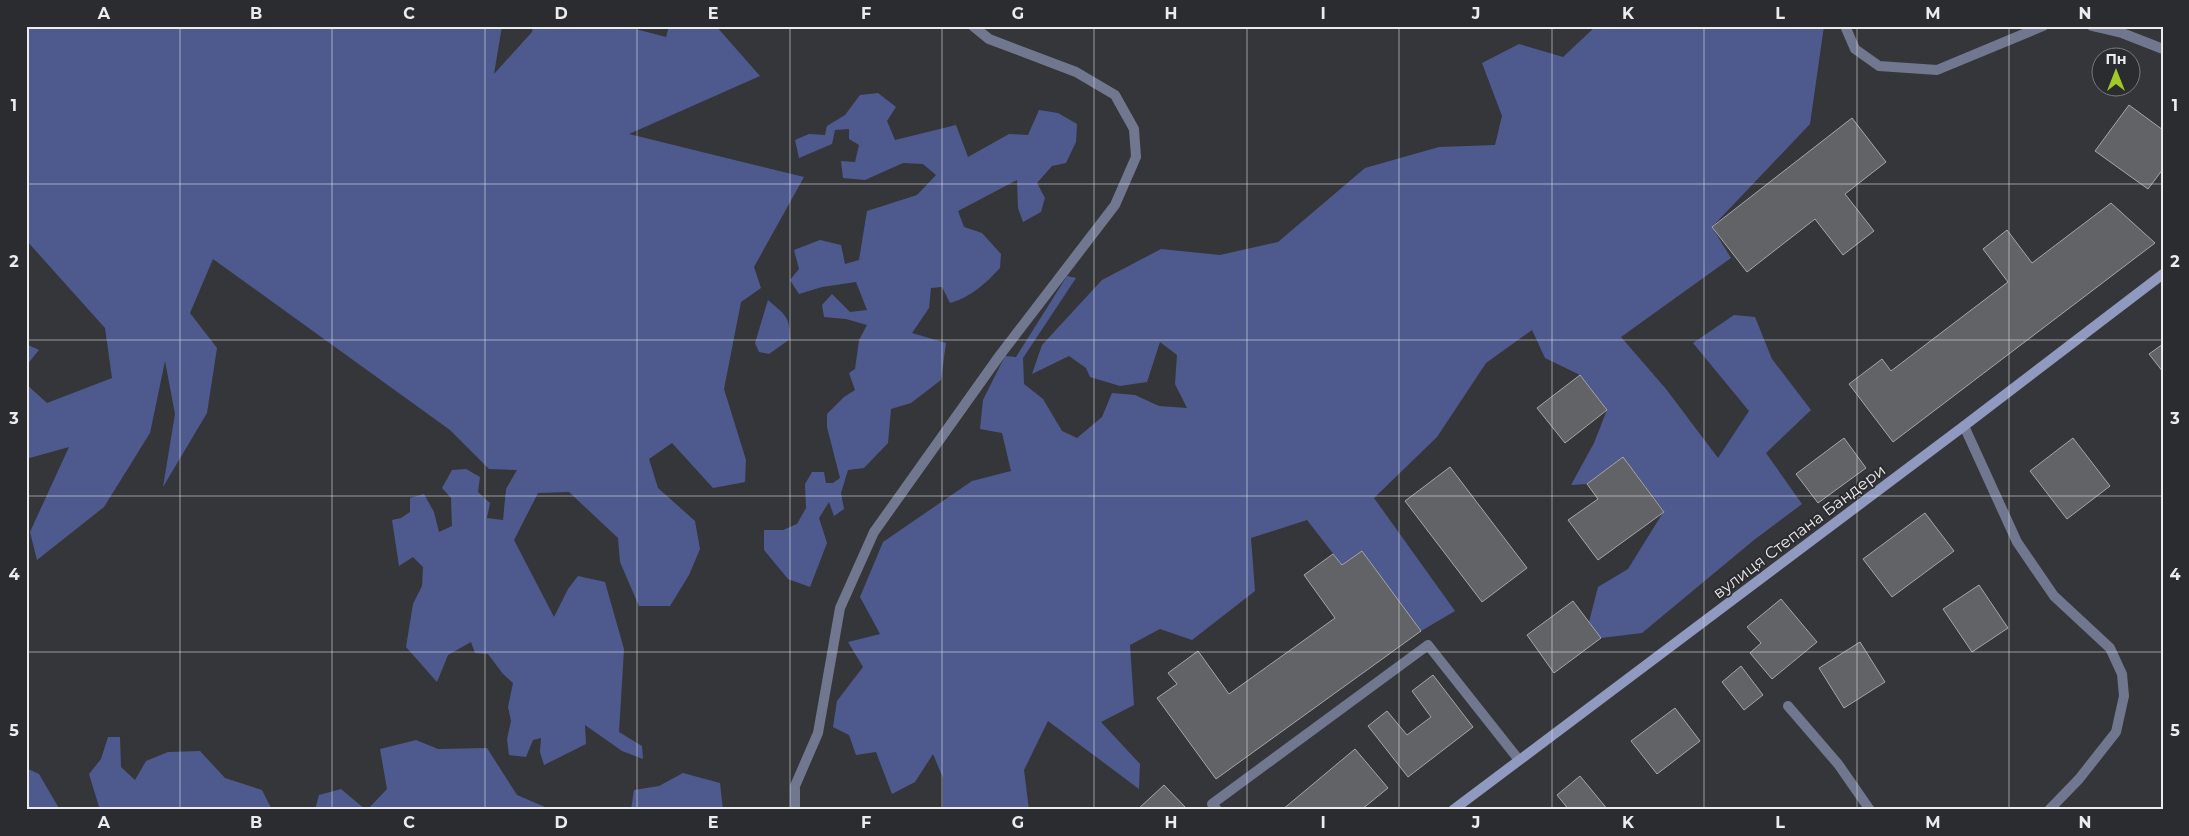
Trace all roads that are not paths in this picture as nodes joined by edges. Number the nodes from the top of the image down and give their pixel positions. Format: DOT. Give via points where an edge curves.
graph roads {
  1 [pos="973,26"];
  2 [pos="1845,26"];
  3 [pos="2043,26"];
  4 [pos="2092,26"];
  5 [pos="2163,49"];
  6 [pos="2163,274"];
  7 [pos="1964,426"];
  8 [pos="1788,706"];
  9 [pos="1519,760"];
  10 [pos="795,810"];
  11 [pos="1217,810"];
  12 [pos="1453,810"];
  13 [pos="1870,810"];
  14 [pos="2049,810"];
  1 -- 10 [label="street" via="989,39 1076,72 1115,94 1134,129 1136,157 1115,205 1000,355 874,532 840,608 818,733 795,786"];
  2 -- 3 [label="street" via="1855,50 1879,66 1937,70"];
  4 -- 5 [label="street"];
  6 -- 7 [label="main road, вулиця Степана Бандери"];
  7 -- 9 [label="main road, вулиця Степана Бандери"];
  7 -- 14 [label="street" via="2017,542 2054,596 2110,648 2122,674 2124,696 2116,732 2079,779"];
  8 -- 13 [label="street" via="1838,764"];
  9 -- 11 [label="street" via="1428,645 1212,804"];
  9 -- 12 [label="main road, вулиця Степана Бандери"];
}
